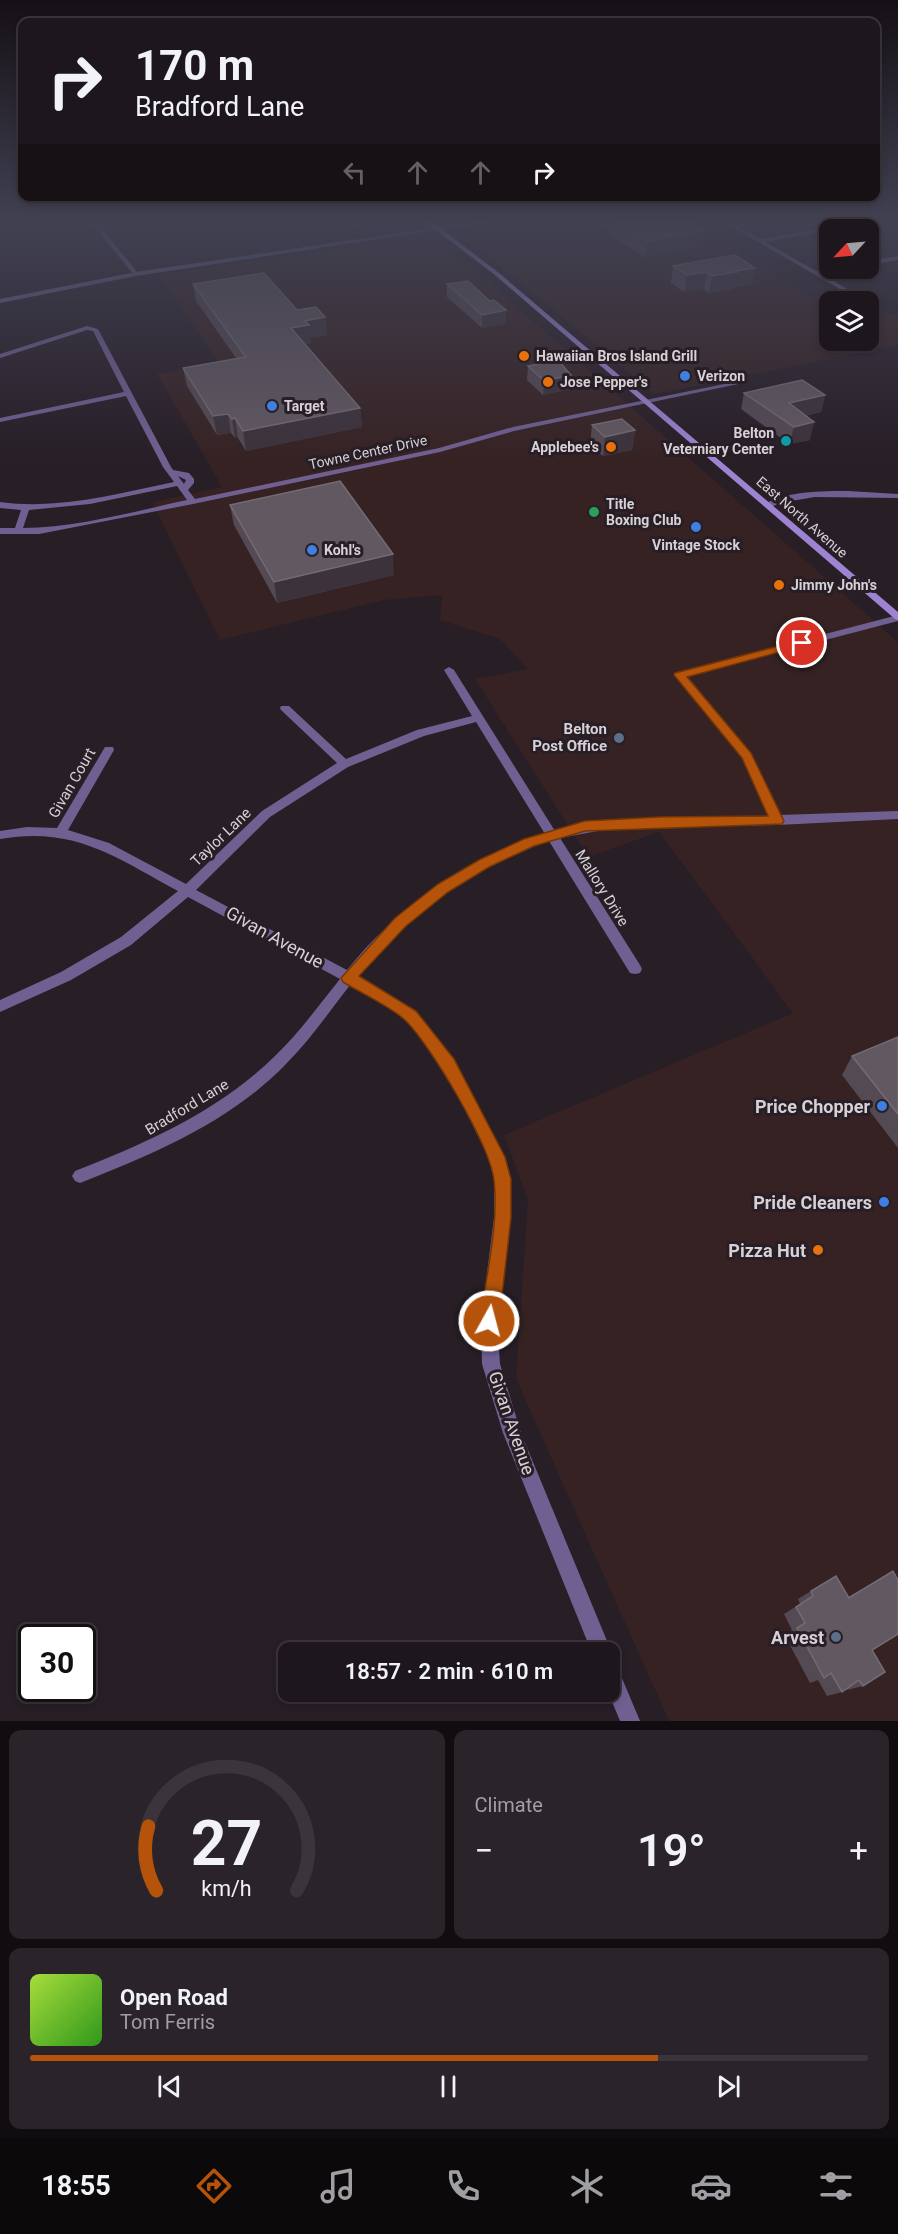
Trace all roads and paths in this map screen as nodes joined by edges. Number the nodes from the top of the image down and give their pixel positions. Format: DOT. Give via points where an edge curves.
graph roads {
  1 [pos="527,300"];
  2 [pos="0,356"];
  3 [pos="739,384"];
  4 [pos="128,393"];
  5 [pos="645,401"];
  6 [pos="0,420"];
  7 [pos="182,486"];
  8 [pos="898,496"];
  9 [pos="193,502"];
  10 [pos="0,505"];
  11 [pos="767,505"];
  12 [pos="26,508"];
  13 [pos="0,531"];
  14 [pos="18,532"];
  15 [pos="898,617"];
  16 [pos="448,670"];
  17 [pos="285,708"];
  18 [pos="479,718"];
  19 [pos="109,750"];
  20 [pos="344,764"];
  21 [pos="898,815"];
  22 [pos="777,821"];
  23 [pos="61,831"];
  24 [pos="0,835"];
  25 [pos="550,835"];
  26 [pos="188,890"];
  27 [pos="635,969"];
  28 [pos="349,978"];
  29 [pos="0,1006"];
  30 [pos="80,1176"];
  31 [pos="598,1642"];
  32 [pos="620,1697"];
  33 [pos="630,1721"];
  1 -- 5 [label="main road, East North Avenue"];
  2 -- 4 [label="street" via="87,328 95,329"];
  3 -- 5 [label="street, Towne Center Drive"];
  4 -- 6 [label="street"];
  4 -- 7 [label="street" via="171,472 190,479 190,483"];
  5 -- 9 [label="street, Towne Center Drive" via="513,429 440,450"];
  5 -- 11 [label="main road, East North Avenue"];
  7 -- 9 [label="street"];
  7 -- 12 [label="street"];
  8 -- 11 [label="street" via="823,492"];
  9 -- 14 [label="street, Towne Center Drive" via="62,529"];
  10 -- 12 [label="street"];
  11 -- 15 [label="main road, East North Avenue"];
  12 -- 14 [label="street"];
  13 -- 14 [label="street, Towne Center Drive"];
  15 -- 22 [label="street" via="680,675 747,756"];
  16 -- 18 [label="street, Mallory Drive"];
  17 -- 20 [label="street"];
  18 -- 20 [label="street, Taylor Lane" via="421,733"];
  18 -- 25 [label="street, Mallory Drive"];
  19 -- 23 [label="street, Givan Court"];
  20 -- 26 [label="street, Taylor Lane" via="266,814"];
  21 -- 22 [label="street, Bradford Lane"];
  22 -- 25 [label="street, Bradford Lane" via="585,826"];
  23 -- 24 [label="street, Givan Avenue"];
  23 -- 26 [label="street, Givan Avenue" via="86,837"];
  25 -- 27 [label="street, Mallory Drive"];
  25 -- 28 [label="street, Bradford Lane" via="484,863 443,888 400,922"];
  26 -- 28 [label="street, Givan Avenue"];
  26 -- 29 [label="street, Taylor Lane" via="98,960"];
  28 -- 30 [label="street, Bradford Lane" via="279,1061 227,1105 162,1142"];
  28 -- 31 [label="street, Givan Avenue" via="411,1016 449,1064 496,1157 502,1179 502,1218 489,1321 491,1364 512,1433"];
  32 -- 33 [label="street"];
}
